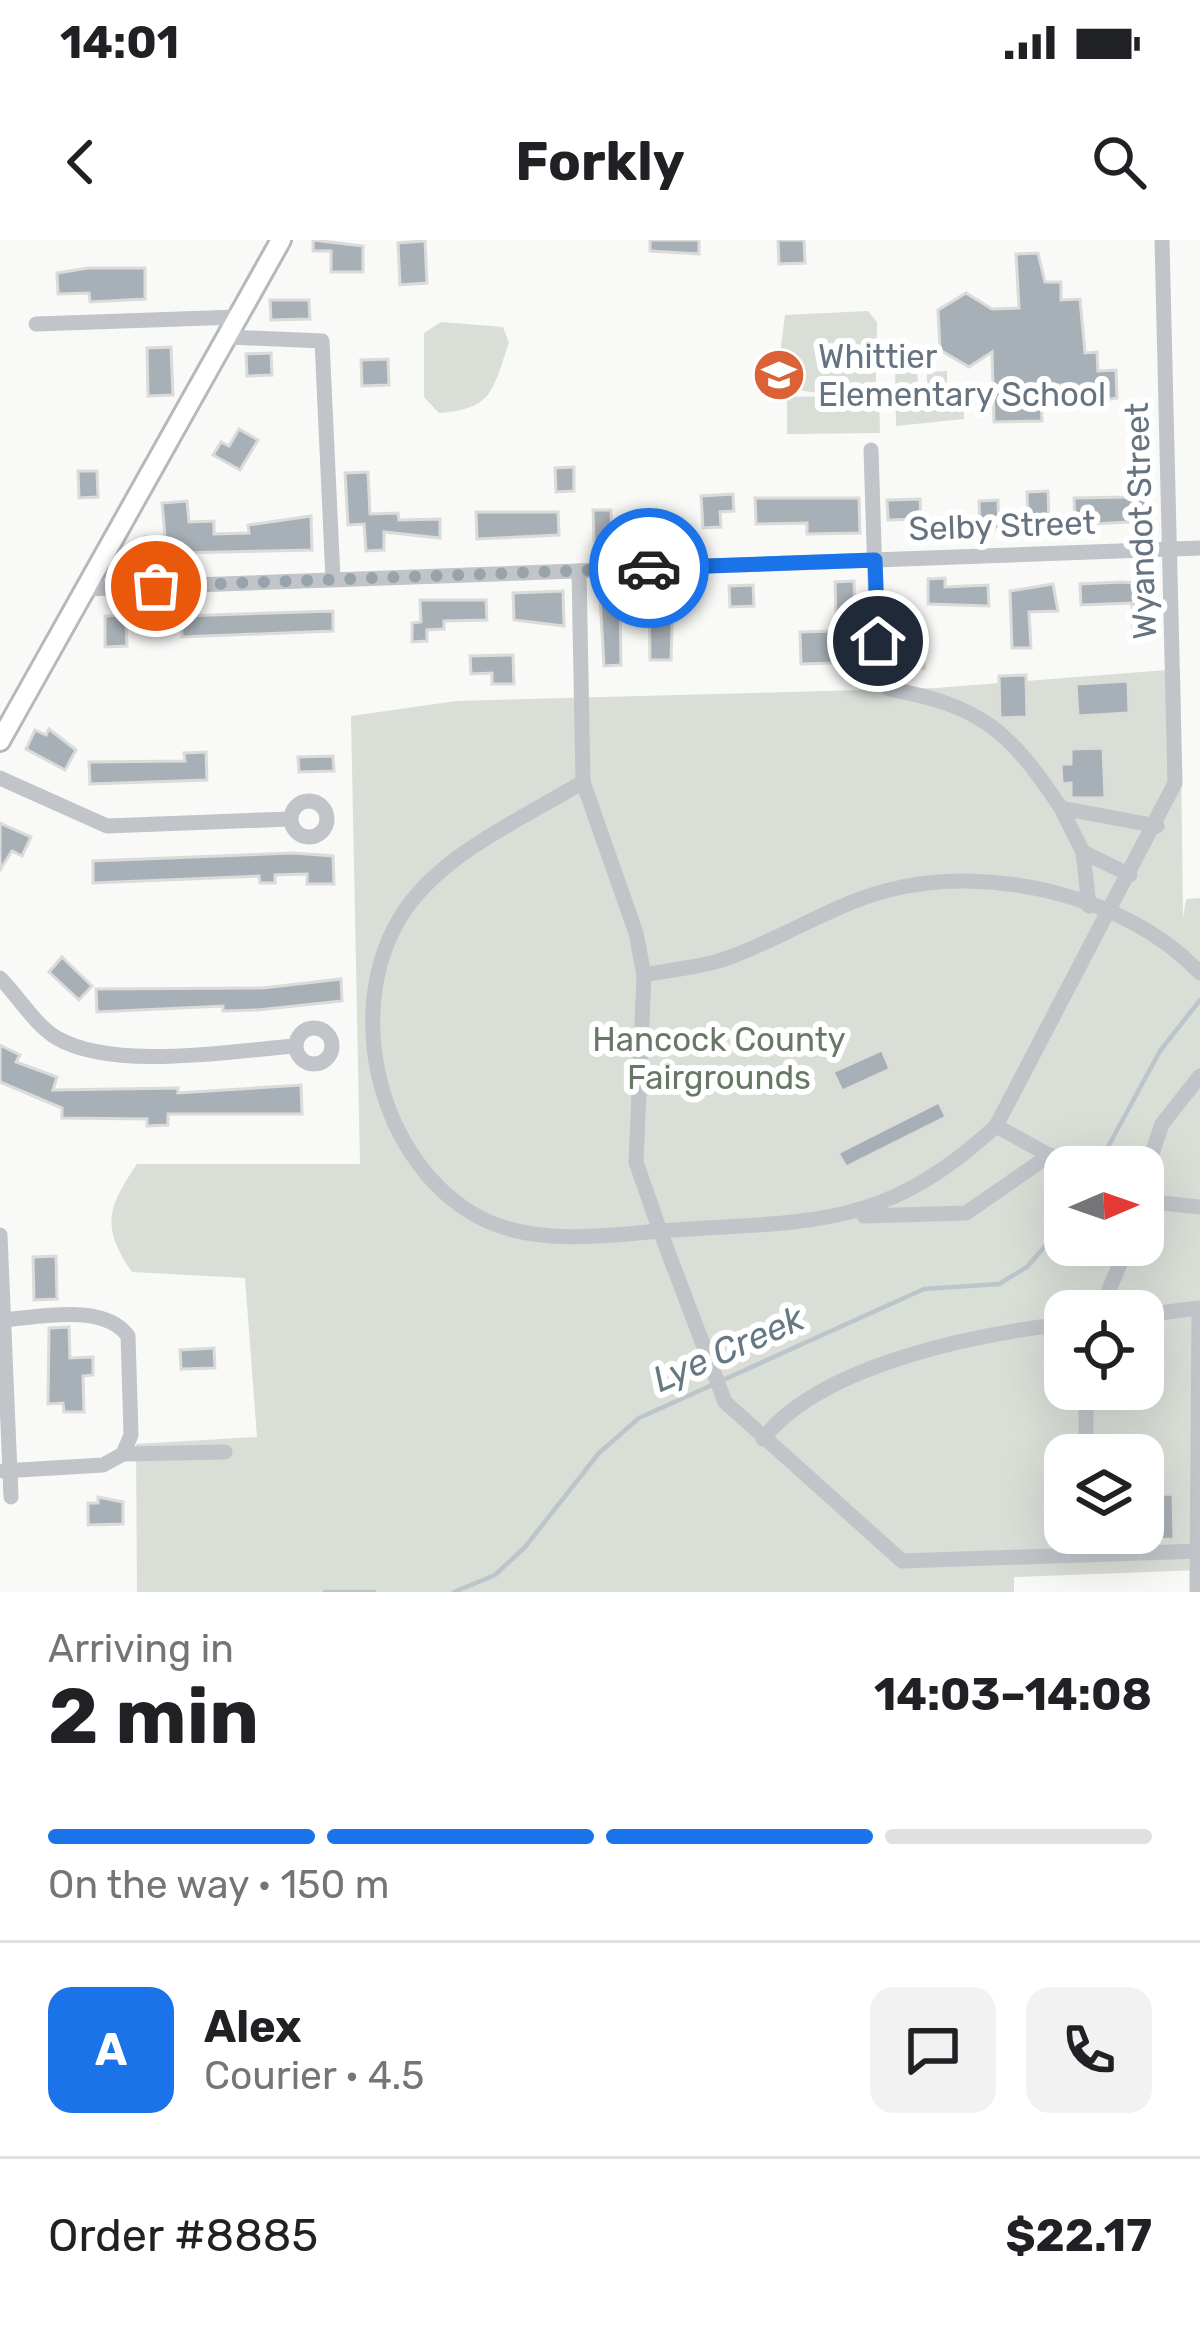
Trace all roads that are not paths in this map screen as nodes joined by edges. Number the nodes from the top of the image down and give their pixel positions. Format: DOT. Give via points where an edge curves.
graph roads {
  1 [pos="281,240"];
  2 [pos="1162,240"];
  3 [pos="238,317"];
  4 [pos="36,324"];
  5 [pos="228,337"];
  6 [pos="871,450"];
  7 [pos="1200,548"];
  8 [pos="1172,549"];
  9 [pos="875,560"];
  10 [pos="579,571"];
  11 [pos="333,579"];
  12 [pos="86,589"];
  13 [pos="0,741"];
  14 [pos="0,778"];
  15 [pos="584,782"];
  16 [pos="1061,808"];
  17 [pos="290,819"];
  18 [pos="1157,826"];
  19 [pos="1083,852"];
  20 [pos="1130,875"];
  21 [pos="1089,906"];
  22 [pos="1110,914"];
  23 [pos="1200,973"];
  24 [pos="644,975"];
  25 [pos="0,978"];
  26 [pos="296,1046"];
  27 [pos="1197,1086"];
  28 [pos="996,1126"];
  29 [pos="1155,1146"];
  30 [pos="1044,1152"];
  31 [pos="1044,1159"];
  32 [pos="1164,1206"];
  33 [pos="1200,1208"];
  34 [pos="849,1217"];
  35 [pos="660,1231"];
  36 [pos="0,1235"];
  37 [pos="1199,1308"];
  38 [pos="1164,1312"];
  39 [pos="2,1320"];
  40 [pos="1044,1328"];
  41 [pos="1199,1379"];
  42 [pos="763,1438"];
  43 [pos="225,1452"];
  44 [pos="123,1454"];
  45 [pos="5,1470"];
  46 [pos="11,1497"];
  47 [pos="1198,1551"];
  48 [pos="1086,1555"];
  49 [pos="1197,1592"];
  1 -- 3 [label="main road"];
  2 -- 8 [label="street, Wyandot Street"];
  3 -- 4 [label="street"];
  3 -- 5 [label="main road"];
  5 -- 11 [label="street" via="322,341"];
  5 -- 12 [label="main road"];
  6 -- 9 [label="street"];
  7 -- 8 [label="street, Selby Street"];
  8 -- 9 [label="street, Selby Street"];
  8 -- 18 [label="street, Wyandot Street" via="1176,764"];
  9 -- 10 [label="street, Selby Street"];
  9 -- 16 [label="street" via="878,672 889,689 944,699 1016,743"];
  10 -- 11 [label="street, Selby Street"];
  10 -- 15 [label="street"];
  11 -- 12 [label="street, Selby Street"];
  12 -- 13 [label="main road"];
  14 -- 17 [label="street" via="107,826"];
  15 -- 24 [label="street"];
  15 -- 35 [label="street" via="461,855 407,908 382,953 371,1026 388,1114 420,1163 470,1212 522,1232 581,1238"];
  16 -- 18 [label="street"];
  16 -- 19 [label="street"];
  18 -- 20 [label="street"];
  19 -- 20 [label="street"];
  19 -- 21 [label="street"];
  20 -- 22 [label="street"];
  21 -- 22 [label="street"];
  21 -- 24 [label="street" via="1035,887 963,880 885,891 728,958"];
  22 -- 23 [label="street"];
  22 -- 28 [label="street"];
  24 -- 35 [label="street" via="636,1162"];
  25 -- 26 [label="street" via="53,1036 81,1048 151,1054"];
  27 -- 29 [label="street" via="1162,1124"];
  28 -- 30 [label="street"];
  28 -- 34 [label="street" via="950,1169"];
  31 -- 34 [label="street" via="966,1213"];
  32 -- 33 [label="street"];
  34 -- 35 [label="street"];
  35 -- 42 [label="street" via="725,1402"];
  36 -- 39 [label="street"];
  37 -- 38 [label="street"];
  37 -- 41 [label="street"];
  39 -- 44 [label="street" via="113,1320 128,1336 130,1435"];
  39 -- 45 [label="street"];
  40 -- 42 [label="street" via="913,1351 783,1413"];
  41 -- 47 [label="street"];
  42 -- 48 [label="street" via="902,1562"];
  43 -- 44 [label="street"];
  44 -- 45 [label="street" via="103,1465"];
  45 -- 46 [label="street"];
  47 -- 48 [label="street"];
  47 -- 49 [label="street"];
}
